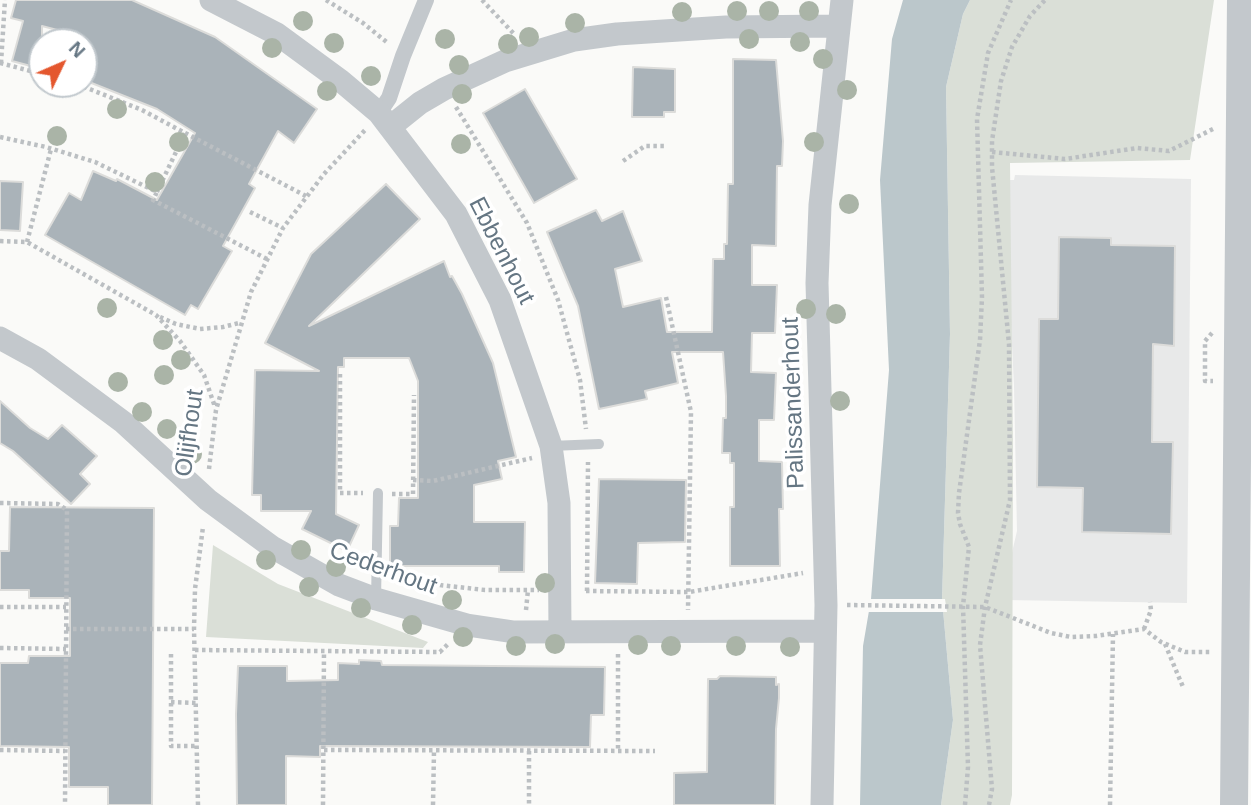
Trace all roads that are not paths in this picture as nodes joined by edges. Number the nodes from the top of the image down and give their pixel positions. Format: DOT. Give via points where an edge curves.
graph roads {
  1 [pos="211,0"];
  2 [pos="426,0"];
  3 [pos="842,0"];
  4 [pos="1241,0"];
  5 [pos="837,26"];
  6 [pos="384,120"];
  7 [pos="0,338"];
  8 [pos="1244,355"];
  9 [pos="598,444"];
  10 [pos="552,449"];
  11 [pos="378,494"];
  12 [pos="376,599"];
  13 [pos="560,631"];
  14 [pos="824,631"];
  15 [pos="822,805"];
  16 [pos="1234,805"];
  1 -- 6 [label="street, Ebbenhout" via="277,34"];
  2 -- 6 [label="street"];
  3 -- 5 [label="street, Palissanderhout"];
  4 -- 8 [label="street" via="1238,122"];
  5 -- 6 [label="street" via="726,27 574,40 530,52"];
  5 -- 14 [label="street, Palissanderhout" via="817,283"];
  6 -- 10 [label="street, Ebbenhout" via="456,214 500,300"];
  7 -- 12 [label="street, Cederhout" via="38,359 123,422 208,499 272,547 339,585"];
  8 -- 16 [label="street"];
  9 -- 10 [label="lane"];
  10 -- 13 [label="street, Ebbenhout" via="559,503"];
  11 -- 12 [label="lane"];
  12 -- 13 [label="street, Cederhout" via="467,625 514,632"];
  13 -- 14 [label="street, Cederhout"];
  14 -- 15 [label="street, Palissanderhout"];
}
